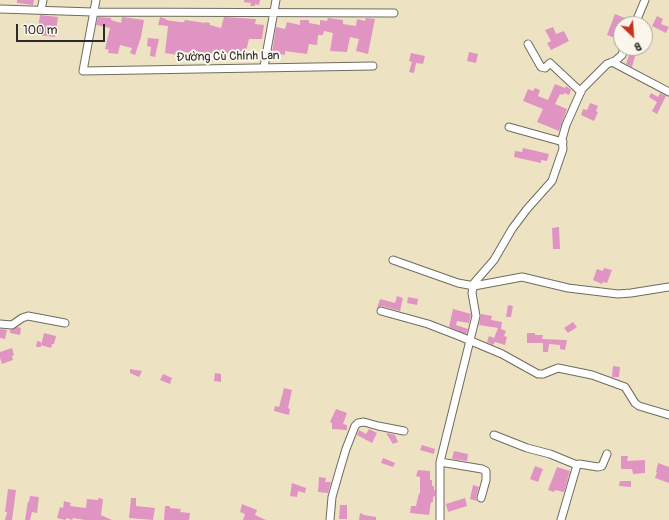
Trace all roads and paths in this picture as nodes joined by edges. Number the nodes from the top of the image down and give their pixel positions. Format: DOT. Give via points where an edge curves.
graph roads {
  1 [pos="43,0"];
  2 [pos="96,0"];
  3 [pos="276,0"];
  4 [pos="645,0"];
  5 [pos="0,9"];
  6 [pos="41,10"];
  7 [pos="94,12"];
  8 [pos="274,12"];
  9 [pos="394,13"];
  10 [pos="638,16"];
  11 [pos="528,44"];
  12 [pos="621,56"];
  13 [pos="612,62"];
  14 [pos="373,66"];
  15 [pos="264,67"];
  16 [pos="581,92"];
  17 [pos="669,92"];
  18 [pos="509,127"];
  19 [pos="563,142"];
  20 [pos="393,260"];
  21 [pos="474,286"];
  22 [pos="669,287"];
  23 [pos="380,311"];
  24 [pos="65,323"];
  25 [pos="0,324"];
  26 [pos="471,341"];
  27 [pos="669,415"];
  28 [pos="404,431"];
  29 [pos="494,435"];
  30 [pos="607,454"];
  31 [pos="440,462"];
  32 [pos="577,465"];
  33 [pos="481,498"];
  34 [pos="330,520"];
  35 [pos="440,520"];
  36 [pos="561,520"];
  1 -- 6 [label="street"];
  2 -- 7 [label="street"];
  3 -- 8 [label="street"];
  4 -- 10 [label="street"];
  5 -- 6 [label="street"];
  6 -- 7 [label="street"];
  7 -- 8 [label="street"];
  7 -- 15 [label="street, Đường Cù Chính Lan" via="83,71"];
  8 -- 9 [label="street"];
  8 -- 15 [label="street"];
  11 -- 16 [label="street" via="542,68 550,63"];
  12 -- 13 [label="street"];
  13 -- 16 [label="street" via="607,64"];
  13 -- 17 [label="street"];
  14 -- 15 [label="street, Đường Cù Chính Lan"];
  16 -- 19 [label="street" via="566,125"];
  18 -- 19 [label="street"];
  19 -- 21 [label="street" via="552,181 512,229 494,260"];
  20 -- 21 [label="street" via="458,283"];
  21 -- 22 [label="street" via="522,277 568,288 618,294"];
  21 -- 26 [label="street" via="472,293 476,316"];
  23 -- 26 [label="street" via="428,324"];
  24 -- 25 [label="street" via="28,316 12,325"];
  26 -- 27 [label="street" via="502,354 538,374 558,368 596,376 625,387 639,406"];
  26 -- 31 [label="street"];
  28 -- 34 [label="street" via="364,422 358,423 338,475 332,497"];
  29 -- 32 [label="street"];
  30 -- 32 [label="street" via="602,466"];
  31 -- 33 [label="street" via="486,471"];
  31 -- 35 [label="street"];
  32 -- 36 [label="street"];
}
